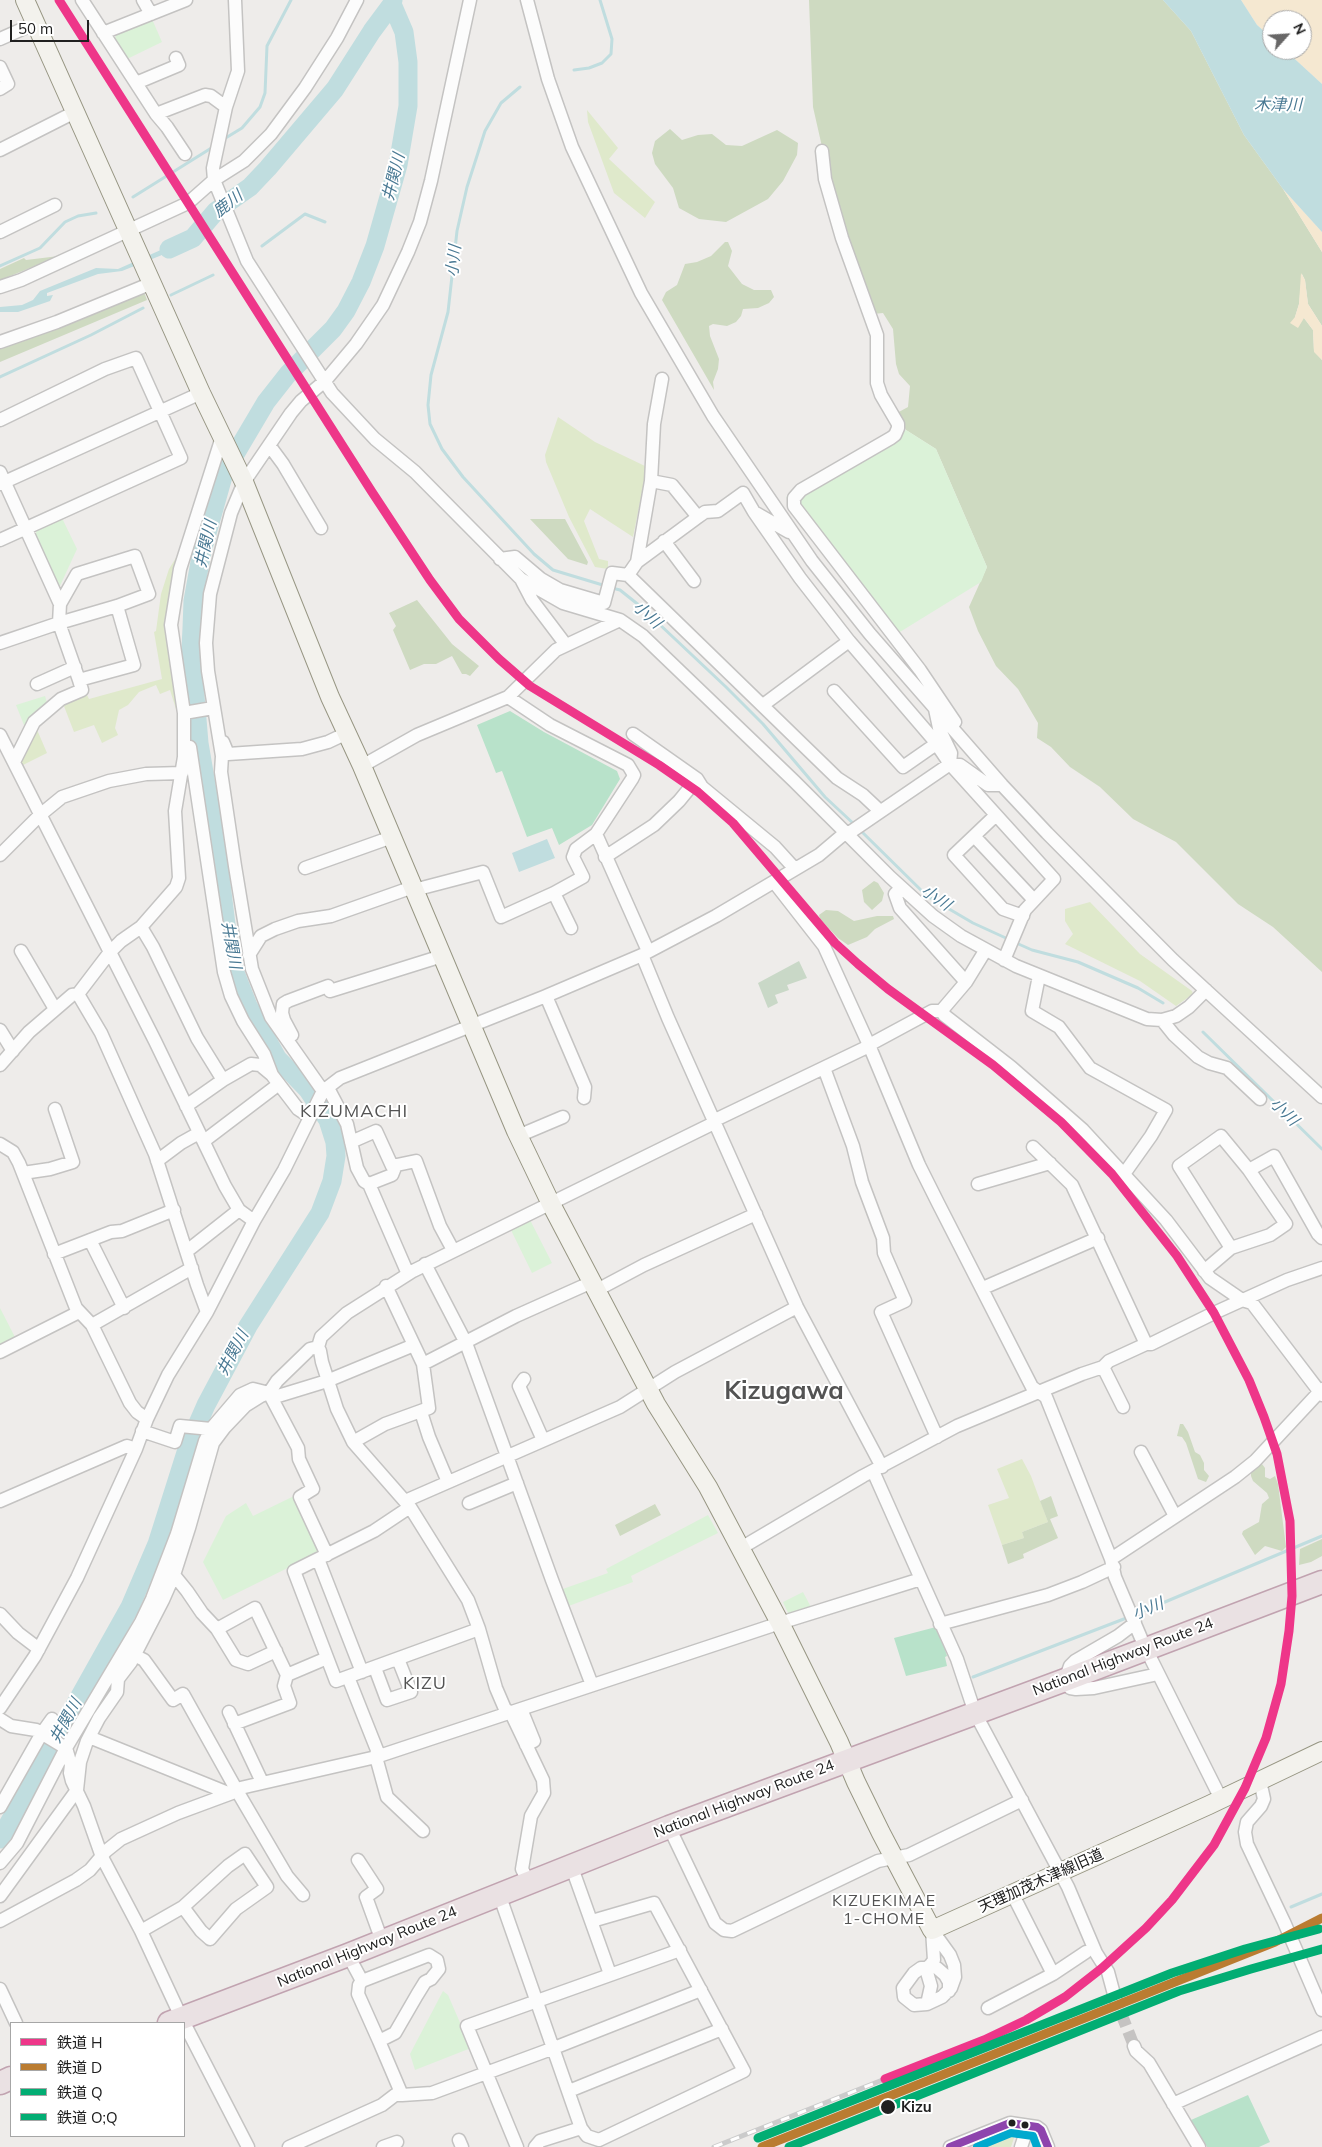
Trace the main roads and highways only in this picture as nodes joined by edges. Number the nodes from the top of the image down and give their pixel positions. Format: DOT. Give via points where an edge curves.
graph roads {
  1 [pos="1317,1584"];
  2 [pos="175,2021"];
  1 -- 2 [label="highway, National Highway Route 24" via="669,1827"];
}
